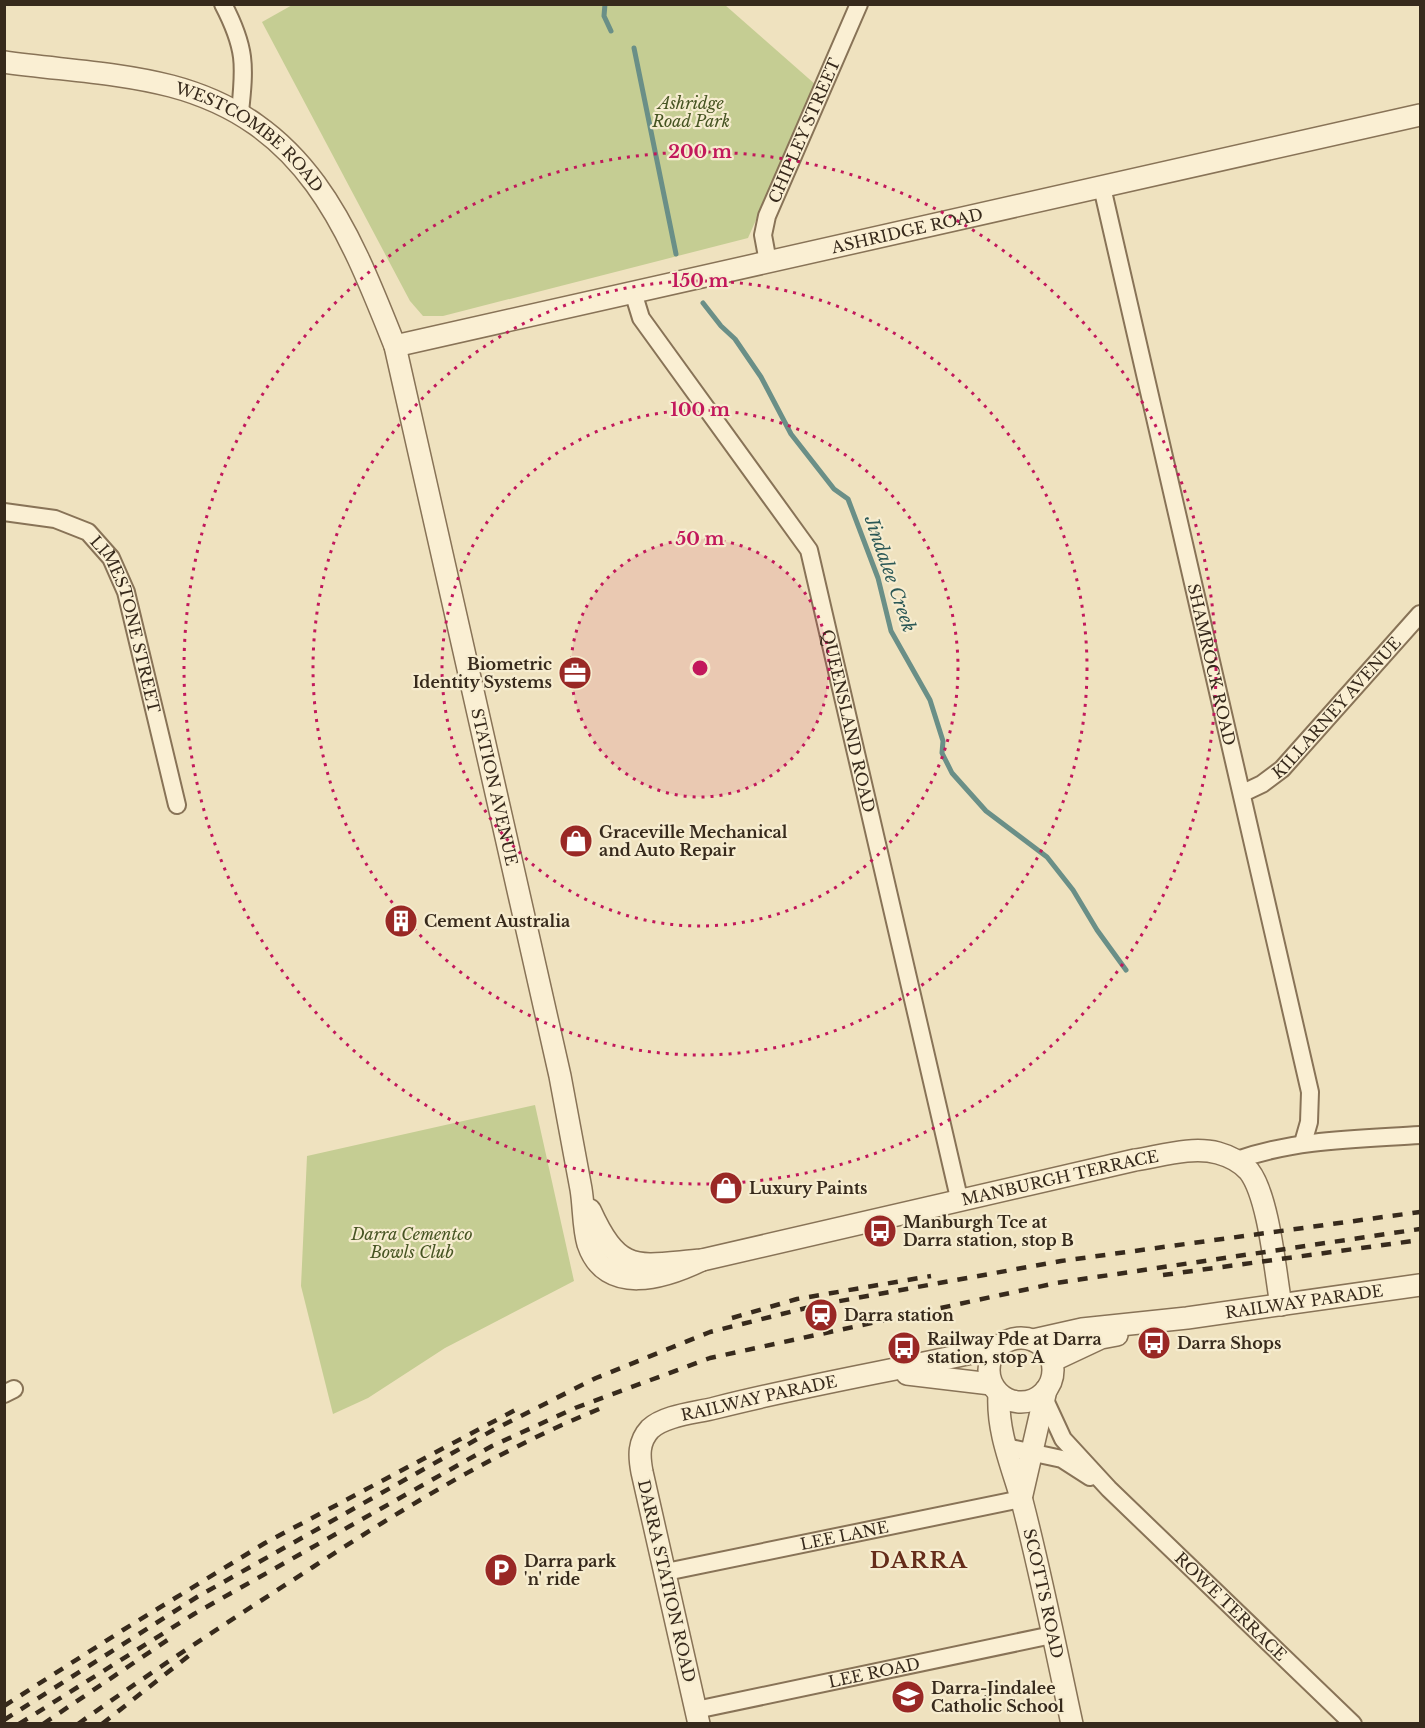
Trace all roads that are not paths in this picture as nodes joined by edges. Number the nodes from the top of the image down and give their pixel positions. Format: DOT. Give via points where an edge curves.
graph roads {
  1 [pos="223,4"];
  2 [pos="859,4"];
  3 [pos="4,62"];
  4 [pos="240,112"];
  5 [pos="1420,115"];
  6 [pos="1102,187"];
  7 [pos="768,262"];
  8 [pos="633,292"];
  9 [pos="395,346"];
  10 [pos="4,512"];
  11 [pos="1420,614"];
  12 [pos="1243,793"];
  13 [pos="177,805"];
  14 [pos="1420,1135"];
  15 [pos="1303,1143"];
  16 [pos="1237,1160"];
  17 [pos="582,1193"];
  18 [pos="959,1198"];
  19 [pos="627,1260"];
  20 [pos="702,1260"];
  21 [pos="638,1280"];
  22 [pos="1420,1285"];
  23 [pos="1281,1305"];
  24 [pos="1187,1318"];
  25 [pos="1033,1340"];
  26 [pos="998,1347"];
  27 [pos="1052,1361"];
  28 [pos="882,1371"];
  29 [pos="995,1390"];
  30 [pos="1046,1395"];
  31 [pos="643,1439"];
  32 [pos="1006,1447"];
  33 [pos="1032,1452"];
  34 [pos="1109,1488"];
  35 [pos="1021,1498"];
  36 [pos="666,1572"];
  37 [pos="1052,1635"];
  38 [pos="697,1717"];
  39 [pos="1072,1724"];
  40 [pos="1353,1724"];
  1 -- 4 [label="street" via="244,56"];
  2 -- 7 [label="street, CHIPLEY STREET" via="767,216 764,235"];
  3 -- 4 [label="street, WESTCOMBE ROAD" via="120,75 162,84"];
  4 -- 9 [label="street, WESTCOMBE ROAD" via="276,138 313,178 336,214 371,285"];
  5 -- 6 [label="street, ASHRIDGE ROAD"];
  6 -- 7 [label="street, ASHRIDGE ROAD"];
  6 -- 12 [label="street, SHAMROCK ROAD"];
  7 -- 8 [label="street, ASHRIDGE ROAD"];
  8 -- 9 [label="street, ASHRIDGE ROAD"];
  8 -- 18 [label="street, QUEENSLAND ROAD" via="641,318 809,550"];
  9 -- 17 [label="street, STATION AVENUE" via="560,1076"];
  10 -- 13 [label="street, LIMESTONE STREET" via="56,519 88,532 111,558 126,592"];
  11 -- 12 [label="street, KILLARNEY AVENUE" via="1282,769"];
  12 -- 15 [label="street, SHAMROCK ROAD" via="1310,1092 1309,1122"];
  14 -- 15 [label="street"];
  15 -- 16 [label="street"];
  16 -- 18 [label="street, MANBURGH TERRACE" via="1217,1153 1182,1152"];
  16 -- 23 [label="street" via="1261,1194"];
  17 -- 19 [label="street, STATION AVENUE" via="606,1243"];
  17 -- 21 [label="street, STATION AVENUE" via="588,1244 597,1260 605,1270"];
  18 -- 20 [label="street, MANBURGH TERRACE"];
  19 -- 20 [label="street, MANBURGH TERRACE" via="646,1264"];
  20 -- 21 [label="street, MANBURGH TERRACE" via="676,1273"];
  22 -- 23 [label="street, RAILWAY PARADE"];
  23 -- 24 [label="street, RAILWAY PARADE"];
  24 -- 25 [label="street, RAILWAY PARADE" via="1082,1329"];
  24 -- 27 [label="street, RAILWAY PARADE" via="1101,1338"];
  25 -- 26 [label="street" via="1014,1338"];
  25 -- 27 [label="street"];
  26 -- 28 [label="street, RAILWAY PARADE"];
  26 -- 29 [label="street" via="989,1365"];
  27 -- 30 [label="street"];
  28 -- 29 [label="street, RAILWAY PARADE"];
  28 -- 31 [label="street, RAILWAY PARADE" via="669,1420 651,1428"];
  29 -- 30 [label="street" via="1008,1400 1029,1402"];
  29 -- 32 [label="street, SCOTTS ROAD"];
  30 -- 33 [label="street, SCOTTS ROAD"];
  30 -- 34 [label="street, ROWE TERRACE" via="1063,1439"];
  31 -- 36 [label="street, DARRA STATION ROAD" via="639,1454 642,1472"];
  32 -- 33 [label="street, ROWE TERRACE"];
  32 -- 35 [label="street, SCOTTS ROAD"];
  33 -- 34 [label="street, ROWE TERRACE" via="1062,1459"];
  33 -- 35 [label="street, SCOTTS ROAD"];
  34 -- 40 [label="street, ROWE TERRACE"];
  35 -- 36 [label="street, LEE LANE"];
  35 -- 37 [label="street, SCOTTS ROAD"];
  36 -- 38 [label="street, DARRA STATION ROAD"];
  37 -- 38 [label="street, LEE ROAD"];
  37 -- 39 [label="street, SCOTTS ROAD"];
}
